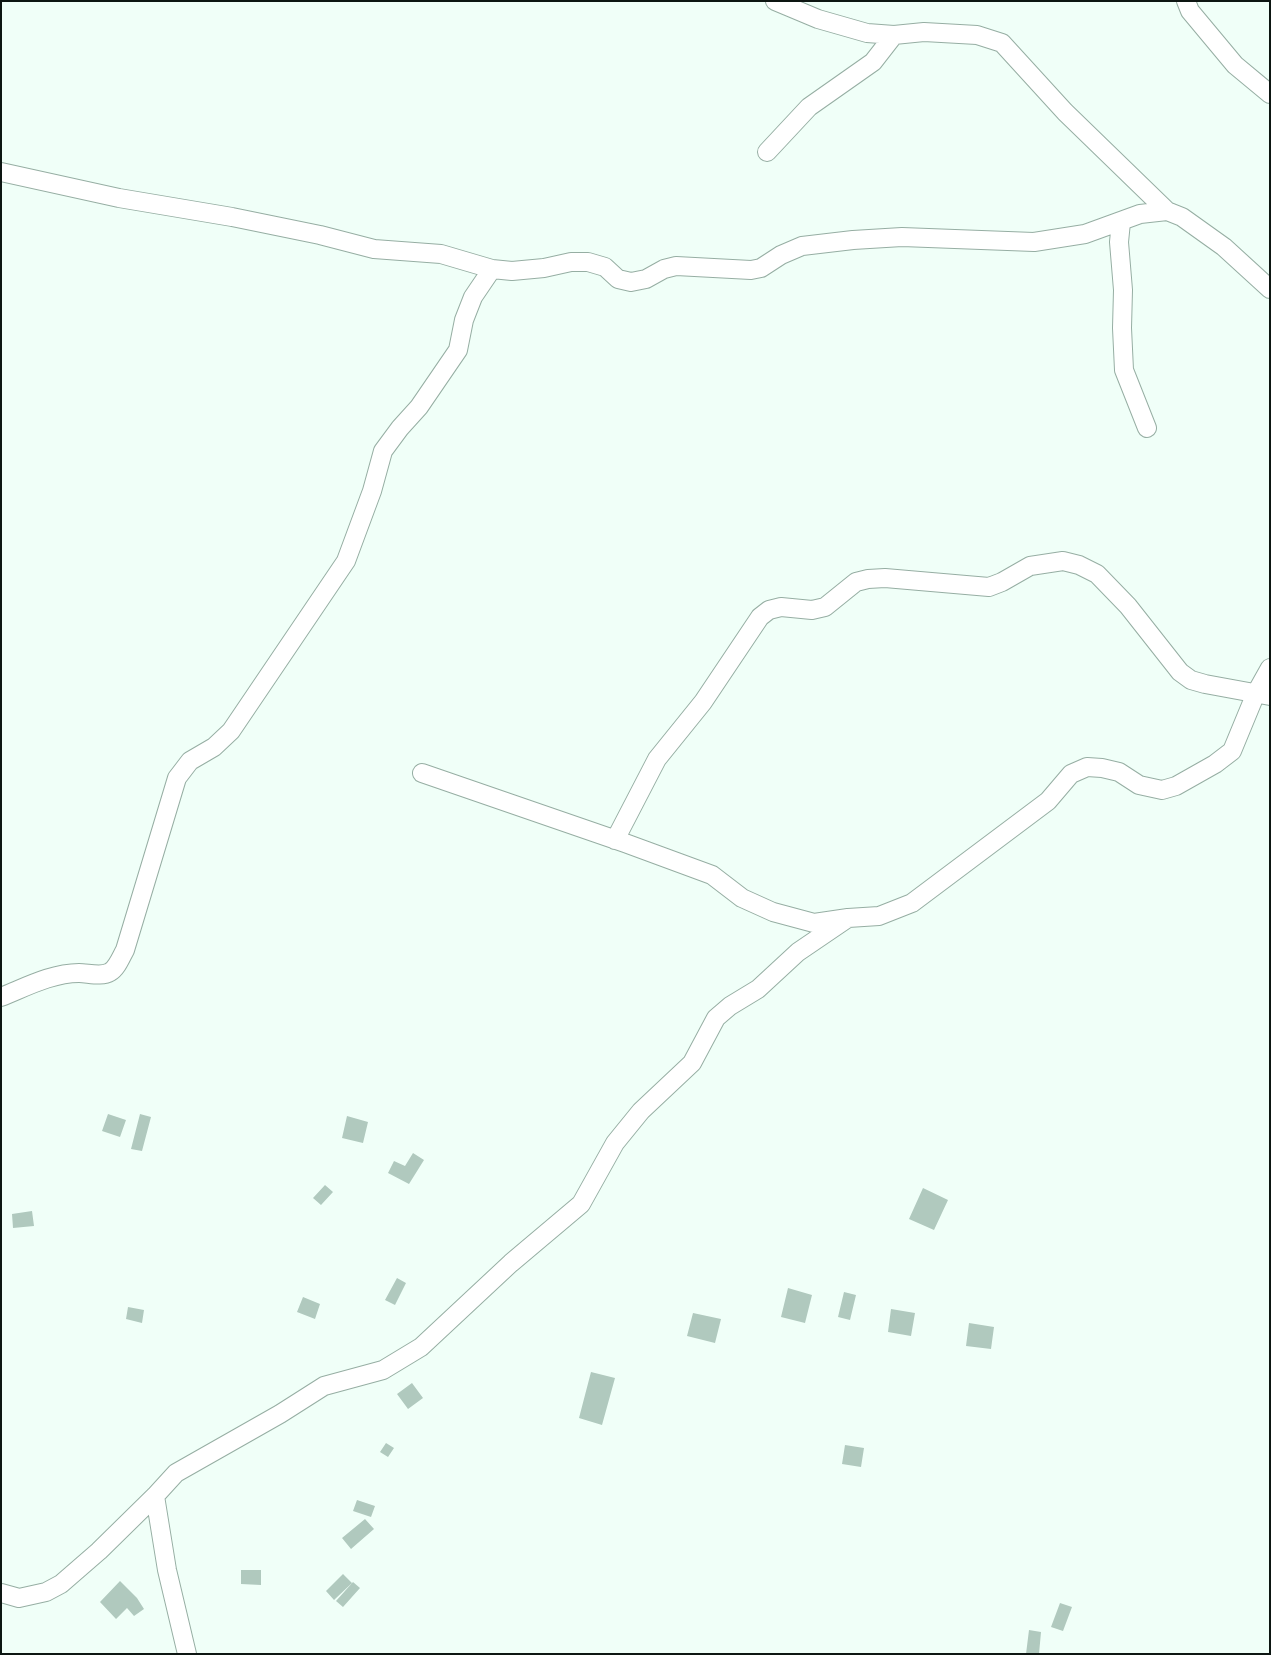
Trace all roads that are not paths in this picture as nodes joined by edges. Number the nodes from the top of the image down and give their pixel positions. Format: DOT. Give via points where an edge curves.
graph roads {
  1 [pos="775,1"];
  2 [pos="1186,1"];
  3 [pos="894,36"];
  4 [pos="1270,94"];
  5 [pos="767,152"];
  6 [pos="1,172"];
  7 [pos="1167,211"];
  8 [pos="1122,222"];
  9 [pos="492,269"];
  10 [pos="1270,290"];
  11 [pos="1147,428"];
  12 [pos="1270,668"];
  13 [pos="1263,694"];
  14 [pos="422,774"];
  15 [pos="615,840"];
  16 [pos="848,918"];
  17 [pos="1,997"];
  18 [pos="155,1496"];
  19 [pos="1,1593"];
  20 [pos="186,1654"];
  1 -- 3 [label="street" via="818,19 867,33"];
  2 -- 4 [label="street" via="1190,11 1235,65"];
  3 -- 5 [label="street" via="874,62 809,107"];
  3 -- 7 [label="street" via="924,32 977,35 1002,43 1065,112"];
  6 -- 9 [label="street" via="119,198 311,233 374,250 441,254"];
  7 -- 8 [label="street" via="1140,214"];
  7 -- 10 [label="street" via="1182,217 1224,247"];
  8 -- 9 [label="street" via="1085,234 1034,242 902,237 802,246 762,268 676,266 631,282 588,262 512,271"];
  8 -- 11 [label="street" via="1119,242 1124,370"];
  9 -- 17 [label="street" via="473,297 458,350 419,408 383,451 346,562 231,731 214,747 190,761 177,778 125,950 116,967 102,974 59,975"];
  12 -- 13 [label="street"];
  13 -- 15 [label="street" via="1191,680 1180,672 1128,606 1097,574 1079,565 1063,561 1030,566 989,587 868,579 856,582 825,608 782,608 769,610 760,617 703,702 657,759"];
  13 -- 16 [label="street" via="1232,751 1176,786 1162,790 1139,785 1119,772 1087,767 1071,774 1048,801 912,903 879,916"];
  14 -- 15 [label="street"];
  15 -- 16 [label="street" via="712,875 742,898 772,912 814,923"];
  16 -- 18 [label="street" via="798,952 758,989 716,1018 692,1063 641,1111 615,1143 581,1204 421,1346 383,1370 324,1386 176,1473"];
  18 -- 19 [label="street" via="61,1584 46,1592 19,1598"];
  18 -- 20 [label="street"];
}
